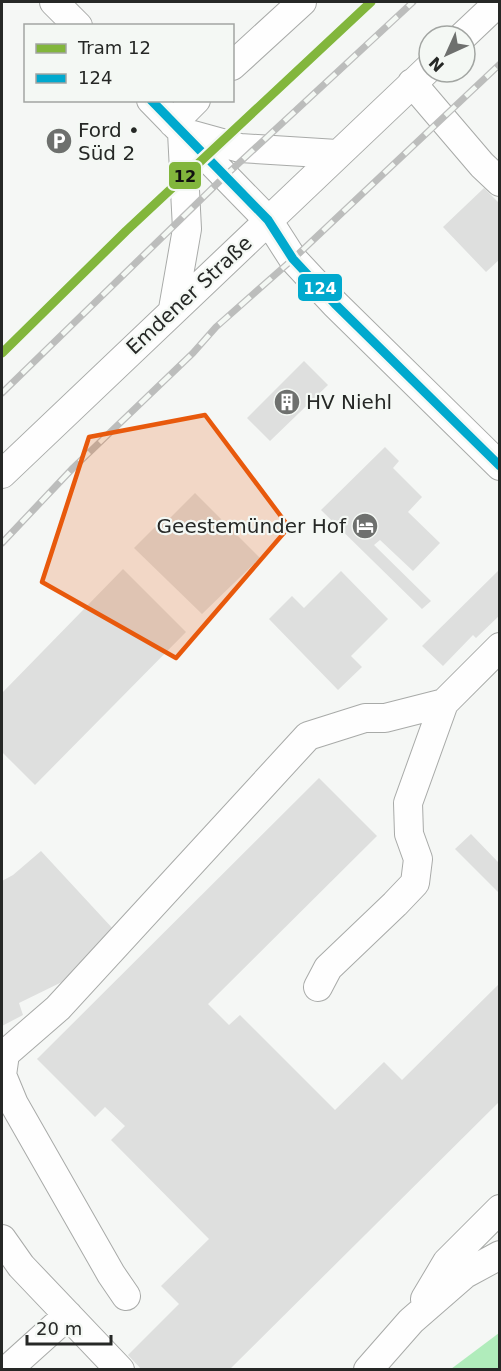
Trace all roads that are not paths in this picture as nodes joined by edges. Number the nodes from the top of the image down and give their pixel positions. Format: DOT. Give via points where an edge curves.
graph roads {
  1 [pos="54,2"];
  2 [pos="500,2"];
  3 [pos="295,4"];
  4 [pos="76,24"];
  5 [pos="476,24"];
  6 [pos="234,64"];
  7 [pos="417,80"];
  8 [pos="426,84"];
  9 [pos="153,102"];
  10 [pos="195,102"];
  11 [pos="177,128"];
  12 [pos="337,154"];
  13 [pos="500,182"];
  14 [pos="268,220"];
  15 [pos="173,309"];
  16 [pos="500,466"];
  17 [pos="2,474"];
  18 [pos="500,647"];
  19 [pos="444,703"];
  20 [pos="318,987"];
  21 [pos="500,1209"];
  22 [pos="2,1239"];
  23 [pos="500,1256"];
  24 [pos="126,1296"];
  25 [pos="68,1315"];
  26 [pos="411,1321"];
  27 [pos="7,1370"];
  28 [pos="120,1370"];
  29 [pos="368,1370"];
  1 -- 4 [label="street"];
  2 -- 5 [label="street"];
  3 -- 6 [label="street"];
  7 -- 12 [label="street, Emdener Straße"];
  8 -- 13 [label="street" via="482,165"];
  9 -- 11 [label="street"];
  10 -- 11 [label="street"];
  11 -- 12 [label="street" via="240,148"];
  11 -- 14 [label="street"];
  11 -- 15 [label="street" via="187,229"];
  12 -- 14 [label="street, Emdener Straße"];
  14 -- 15 [label="street, Emdener Straße"];
  14 -- 16 [label="street" via="293,259 335,304"];
  15 -- 17 [label="street, Emdener Straße"];
  18 -- 19 [label="street"];
  19 -- 20 [label="street" via="408,803 409,834 418,859 414,883 328,968"];
  19 -- 24 [label="street" via="386,718 365,718 308,736 58,1008 5,1054 2,1075 14,1104"];
  21 -- 26 [label="street" via="447,1262"];
  22 -- 25 [label="street" via="21,1266"];
  23 -- 26 [label="street" via="465,1274"];
  25 -- 27 [label="street"];
  25 -- 28 [label="street"];
  26 -- 29 [label="street"];
}
